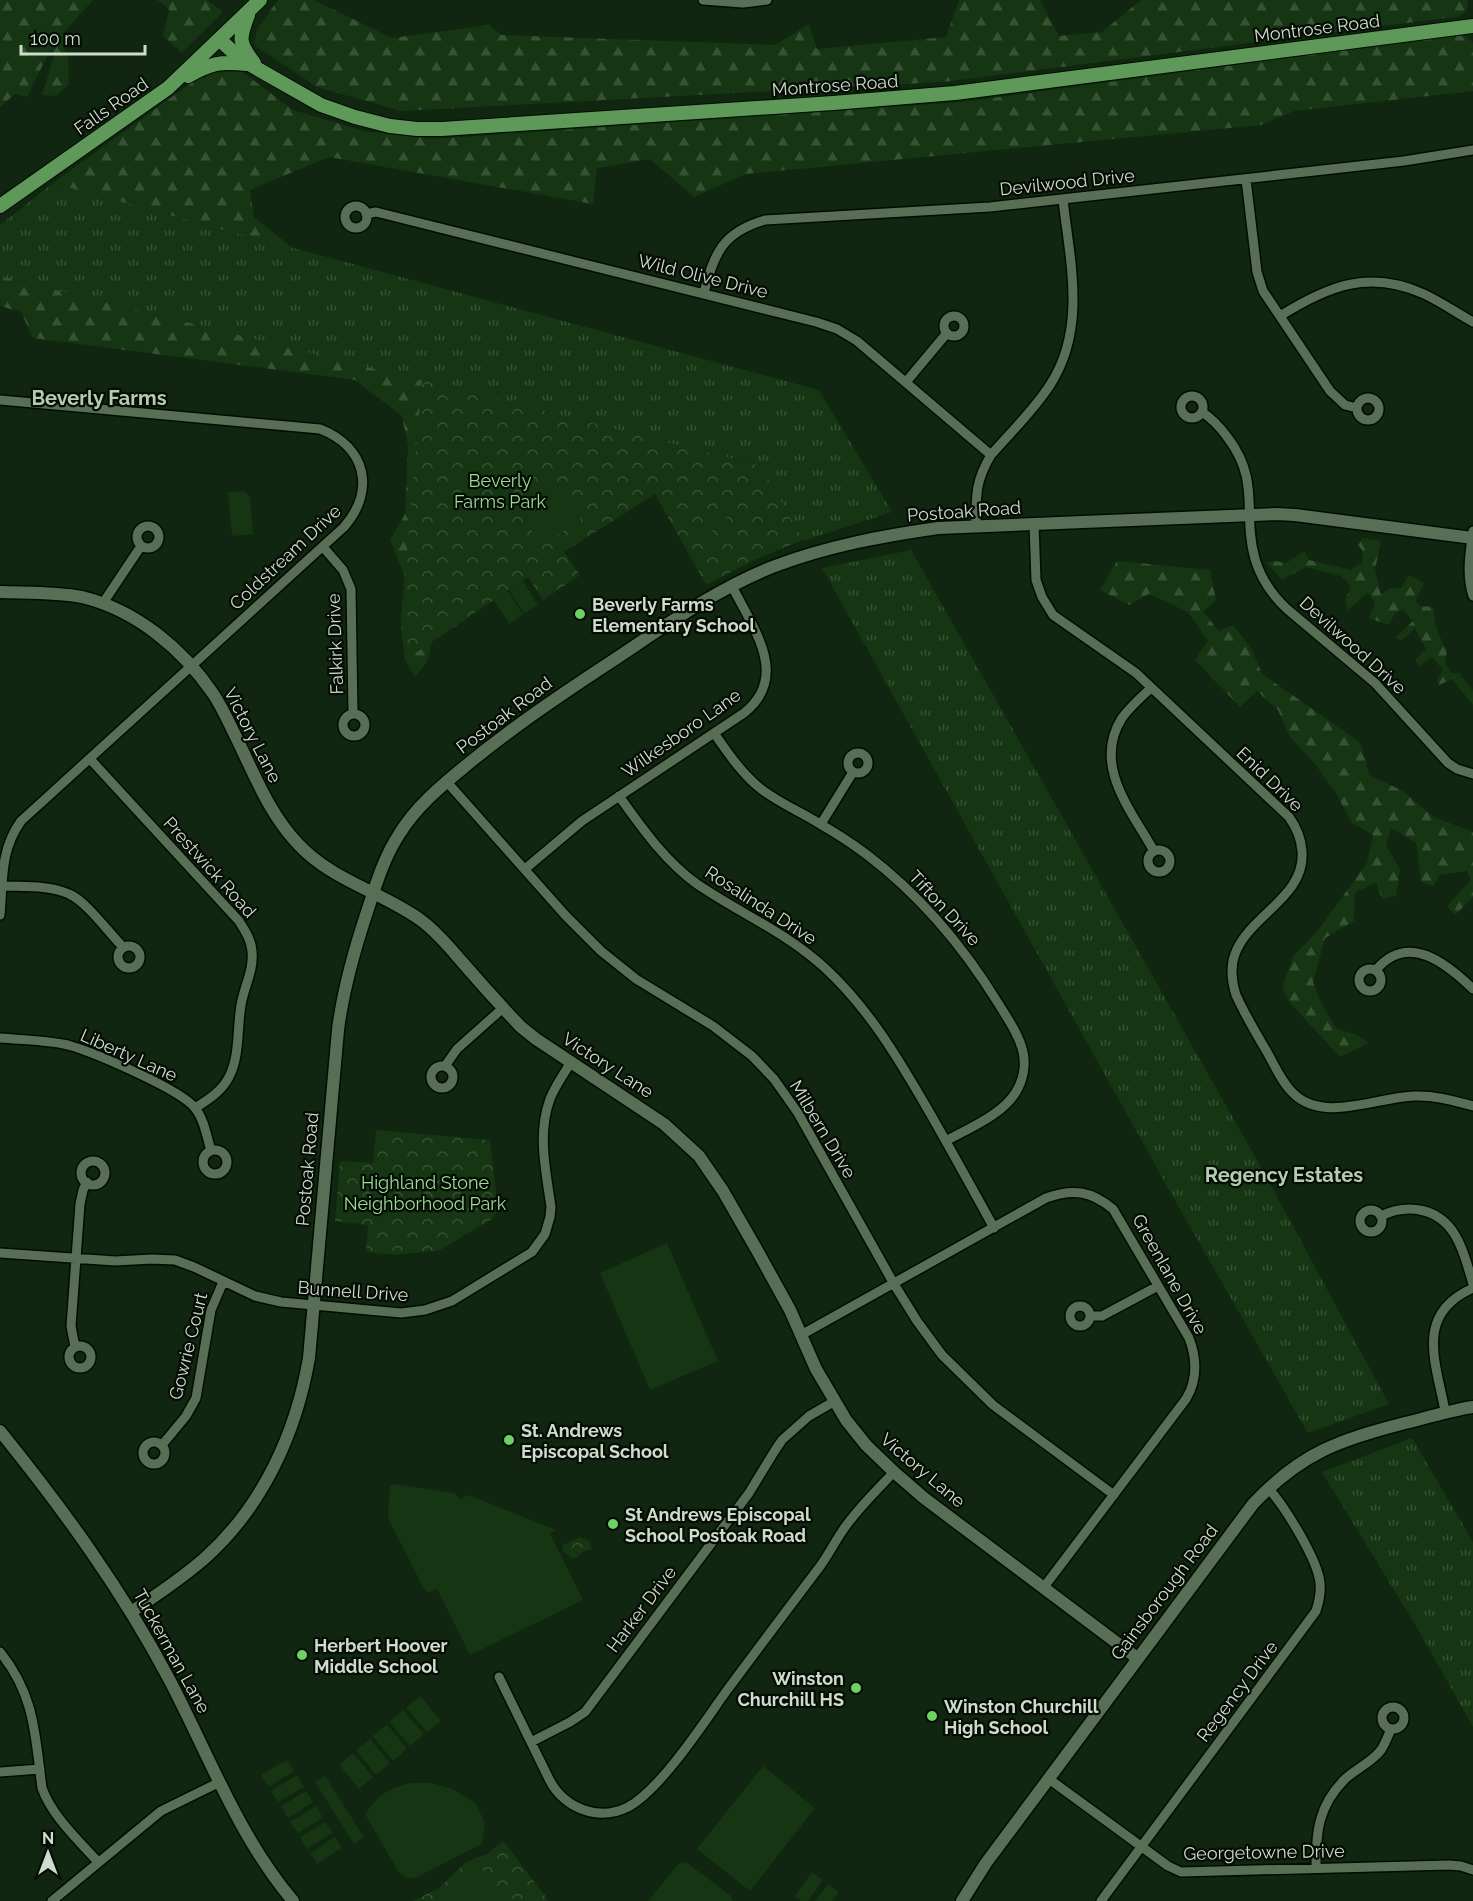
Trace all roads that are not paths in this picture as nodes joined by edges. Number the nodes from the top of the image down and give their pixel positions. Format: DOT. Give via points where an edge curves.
graph roads {
  1 [pos="260,0"];
  2 [pos="703,0"];
  3 [pos="768,0"];
  4 [pos="250,11"];
  5 [pos="1473,26"];
  6 [pos="220,40"];
  7 [pos="254,67"];
  8 [pos="168,88"];
  9 [pos="1473,150"];
  10 [pos="1246,179"];
  11 [pos="1063,200"];
  12 [pos="0,206"];
  13 [pos="366,214"];
  14 [pos="704,293"];
  15 [pos="1280,316"];
  16 [pos="1473,322"];
  17 [pos="947,333"];
  18 [pos="906,382"];
  19 [pos="0,400"];
  20 [pos="1357,408"];
  21 [pos="1202,412"];
  22 [pos="991,455"];
  23 [pos="1251,514"];
  24 [pos="1034,524"];
  25 [pos="976,526"];
  26 [pos="1473,535"];
  27 [pos="141,546"];
  28 [pos="323,547"];
  29 [pos="732,586"];
  30 [pos="0,592"];
  31 [pos="1473,596"];
  32 [pos="103,603"];
  33 [pos="190,667"];
  34 [pos="1151,688"];
  35 [pos="353,714"];
  36 [pos="714,733"];
  37 [pos="90,759"];
  38 [pos="853,772"];
  39 [pos="1473,774"];
  40 [pos="447,782"];
  41 [pos="619,796"];
  42 [pos="821,824"];
  43 [pos="1154,851"];
  44 [pos="525,869"];
  45 [pos="2,886"];
  46 [pos="373,894"];
  47 [pos="0,915"];
  48 [pos="123,947"];
  49 [pos="1376,970"];
  50 [pos="1473,989"];
  51 [pos="503,1008"];
  52 [pos="0,1038"];
  53 [pos="571,1062"];
  54 [pos="445,1066"];
  55 [pos="1473,1106"];
  56 [pos="195,1108"];
  57 [pos="946,1141"];
  58 [pos="211,1151"];
  59 [pos="87,1182"];
  60 [pos="1381,1216"];
  61 [pos="993,1228"];
  62 [pos="0,1253"];
  63 [pos="76,1259"];
  64 [pos="223,1281"];
  65 [pos="894,1284"];
  66 [pos="1158,1286"];
  67 [pos="1473,1286"];
  68 [pos="314,1305"];
  69 [pos="1090,1316"];
  70 [pos="801,1335"];
  71 [pos="75,1347"];
  72 [pos="835,1401"];
  73 [pos="1473,1407"];
  74 [pos="1445,1411"];
  75 [pos="0,1431"];
  76 [pos="162,1445"];
  77 [pos="894,1472"];
  78 [pos="1268,1488"];
  79 [pos="1114,1495"];
  80 [pos="1044,1587"];
  81 [pos="131,1612"];
  82 [pos="0,1652"];
  83 [pos="1137,1658"];
  84 [pos="499,1677"];
  85 [pos="1391,1729"];
  86 [pos="531,1742"];
  87 [pos="40,1769"];
  88 [pos="0,1772"];
  89 [pos="1049,1779"];
  90 [pos="220,1782"];
  91 [pos="1140,1847"];
  92 [pos="98,1862"];
  93 [pos="1316,1868"];
  94 [pos="1473,1870"];
  95 [pos="52,1901"];
  96 [pos="293,1901"];
  97 [pos="962,1901"];
  98 [pos="1101,1901"];
  1 -- 4 [label="main road, Falls Road"];
  2 -- 3 [label="street"];
  4 -- 6 [label="main road, Falls Road"];
  4 -- 7 [label="main road" via="241,44"];
  5 -- 7 [label="main road, Montrose Road" via="955,93 442,129 390,126 355,117 321,105"];
  6 -- 7 [label="main road, Montrose Road"];
  6 -- 8 [label="main road, Falls Road"];
  7 -- 8 [label="main road" via="226,62 209,65"];
  8 -- 12 [label="main road, Falls Road"];
  9 -- 10 [label="street, Devilwood Drive"];
  10 -- 11 [label="street, Devilwood Drive"];
  10 -- 15 [label="street" via="1257,272 1263,291"];
  11 -- 14 [label="street, Devilwood Drive" via="765,220 739,230 723,245 711,267"];
  11 -- 22 [label="street" via="1073,292 1068,345 1051,384"];
  13 -- 14 [label="street, Wild Olive Drive" via="376,212"];
  14 -- 18 [label="street, Wild Olive Drive" via="837,329"];
  15 -- 16 [label="street" via="1331,288 1376,282 1426,295"];
  15 -- 20 [label="street" via="1330,391 1345,405"];
  17 -- 18 [label="street"];
  18 -- 22 [label="street, Wild Olive Drive"];
  19 -- 28 [label="street, Coldstream Drive" via="309,427 330,433 354,453 363,486 351,520"];
  21 -- 23 [label="street, Devilwood Drive" via="1216,423 1240,457 1247,477"];
  22 -- 25 [label="street" via="977,484"];
  23 -- 24 [label="street, Postoak Road"];
  23 -- 26 [label="street, Postoak Road" via="1295,515"];
  23 -- 39 [label="street, Devilwood Drive" via="1255,559 1276,598 1375,683 1448,763"];
  24 -- 25 [label="street, Postoak Road"];
  24 -- 34 [label="street, Enid Drive" via="1036,580 1053,615 1120,661"];
  25 -- 29 [label="street, Postoak Road" via="851,542 773,567"];
  26 -- 31 [label="street" via="1468,564"];
  27 -- 32 [label="street"];
  28 -- 33 [label="street, Coldstream Drive"];
  28 -- 35 [label="street, Falkirk Drive" via="343,570 351,589"];
  29 -- 36 [label="street, Wilkesboro Lane" via="762,645 766,682 744,713"];
  29 -- 40 [label="street, Postoak Road" via="534,712"];
  30 -- 32 [label="street, Victory Lane" via="69,595"];
  32 -- 33 [label="street, Victory Lane" via="156,633"];
  33 -- 37 [label="street, Coldstream Drive"];
  33 -- 46 [label="street, Victory Lane" via="213,694 267,802 289,835 324,867"];
  34 -- 43 [label="street" via="1130,708 1117,728 1110,763 1117,786"];
  34 -- 55 [label="street, Enid Drive" via="1288,817 1300,837 1303,860 1295,882 1240,943 1232,970 1236,995 1285,1084 1302,1101 1323,1108 1416,1096"];
  36 -- 41 [label="street, Wilkesboro Lane"];
  36 -- 42 [label="street, Tifton Drive" via="761,789"];
  37 -- 45 [label="street, Coldstream Drive" via="17,828 4,856"];
  37 -- 56 [label="street, Prestwick Road" via="239,921 249,938 252,964 241,1005 233,1068 218,1091"];
  38 -- 42 [label="street"];
  40 -- 44 [label="street, Milbern Drive"];
  40 -- 46 [label="street, Postoak Road" via="401,831"];
  41 -- 44 [label="street, Wilkesboro Lane"];
  41 -- 57 [label="street, Rosalinda Drive" via="650,839 679,869 789,939 844,987 882,1034"];
  42 -- 57 [label="street, Tifton Drive" via="866,854 927,908 979,972 1020,1042 1024,1072 1017,1091 998,1110"];
  44 -- 65 [label="street, Milbern Drive" via="611,960 642,984 726,1035 774,1079 802,1119"];
  45 -- 47 [label="street, Coldstream Drive"];
  45 -- 48 [label="street" via="46,888 69,894"];
  46 -- 51 [label="street, Victory Lane" via="429,927"];
  46 -- 68 [label="street, Postoak Road" via="341,1007"];
  49 -- 50 [label="street" via="1384,960 1411,952 1433,958"];
  51 -- 53 [label="street, Victory Lane" via="528,1033"];
  51 -- 54 [label="street" via="457,1049"];
  52 -- 56 [label="street, Liberty Lane" via="88,1051 170,1090"];
  53 -- 68 [label="street, Bunnell Drive" via="551,1096 544,1120 542,1141 550,1214 545,1234 534,1250 452,1301 425,1310 401,1313"];
  53 -- 70 [label="street, Victory Lane" via="664,1124 699,1156 732,1206"];
  56 -- 58 [label="street"];
  57 -- 61 [label="street, Rosalinda Drive"];
  59 -- 63 [label="street" via="80,1203"];
  60 -- 67 [label="street" via="1409,1208 1442,1219 1456,1236"];
  61 -- 65 [label="street, Greenlane Drive"];
  61 -- 66 [label="street, Greenlane Drive" via="1056,1194 1088,1194 1117,1214"];
  62 -- 63 [label="street, Bunnell Drive"];
  63 -- 64 [label="street, Bunnell Drive" via="175,1260"];
  63 -- 71 [label="street" via="71,1326"];
  64 -- 68 [label="street, Bunnell Drive" via="255,1296"];
  64 -- 76 [label="street, Gowrie Court" via="210,1310 196,1398"];
  65 -- 70 [label="street, Greenlane Drive"];
  65 -- 79 [label="street, Milbern Drive" via="925,1334 965,1379 993,1405"];
  66 -- 69 [label="street" via="1101,1316"];
  66 -- 79 [label="street, Greenlane Drive" via="1189,1338 1196,1360 1195,1375 1186,1399"];
  67 -- 74 [label="street" via="1449,1303 1434,1328 1432,1341"];
  68 -- 81 [label="street, Postoak Road" via="309,1358 298,1406 266,1481 240,1520 206,1557"];
  70 -- 72 [label="street, Victory Lane"];
  72 -- 77 [label="street, Victory Lane" via="861,1439"];
  72 -- 86 [label="street, Harker Drive" via="809,1416 782,1440 749,1493 585,1712"];
  73 -- 74 [label="street, Gainsborough Road"];
  74 -- 78 [label="street, Gainsborough Road" via="1339,1443 1299,1463"];
  75 -- 81 [label="street, Tuckerman Lane" via="62,1511"];
  77 -- 80 [label="street, Victory Lane"];
  77 -- 86 [label="street" via="851,1518 830,1554 685,1748 637,1800 603,1813 573,1806 554,1788"];
  78 -- 83 [label="street, Gainsborough Road"];
  78 -- 91 [label="street, Regency Drive" via="1279,1499 1315,1563 1320,1583 1318,1604 1311,1620"];
  79 -- 80 [label="street, Greenlane Drive"];
  80 -- 83 [label="street, Victory Lane"];
  81 -- 90 [label="street, Tuckerman Lane"];
  82 -- 87 [label="street" via="28,1701"];
  83 -- 89 [label="street, Gainsborough Road"];
  84 -- 86 [label="street"];
  85 -- 93 [label="street" via="1381,1750 1346,1779 1324,1809 1318,1825"];
  87 -- 88 [label="street"];
  87 -- 92 [label="street" via="46,1799"];
  89 -- 91 [label="street, Georgetowne Drive"];
  89 -- 97 [label="street, Gainsborough Road"];
  90 -- 92 [label="street" via="161,1811"];
  90 -- 96 [label="street, Tuckerman Lane" via="261,1857"];
  91 -- 93 [label="street, Georgetowne Drive" via="1181,1872"];
  91 -- 98 [label="street, Regency Drive"];
  92 -- 95 [label="street"];
  93 -- 94 [label="street, Georgetowne Drive" via="1449,1865"];
}
